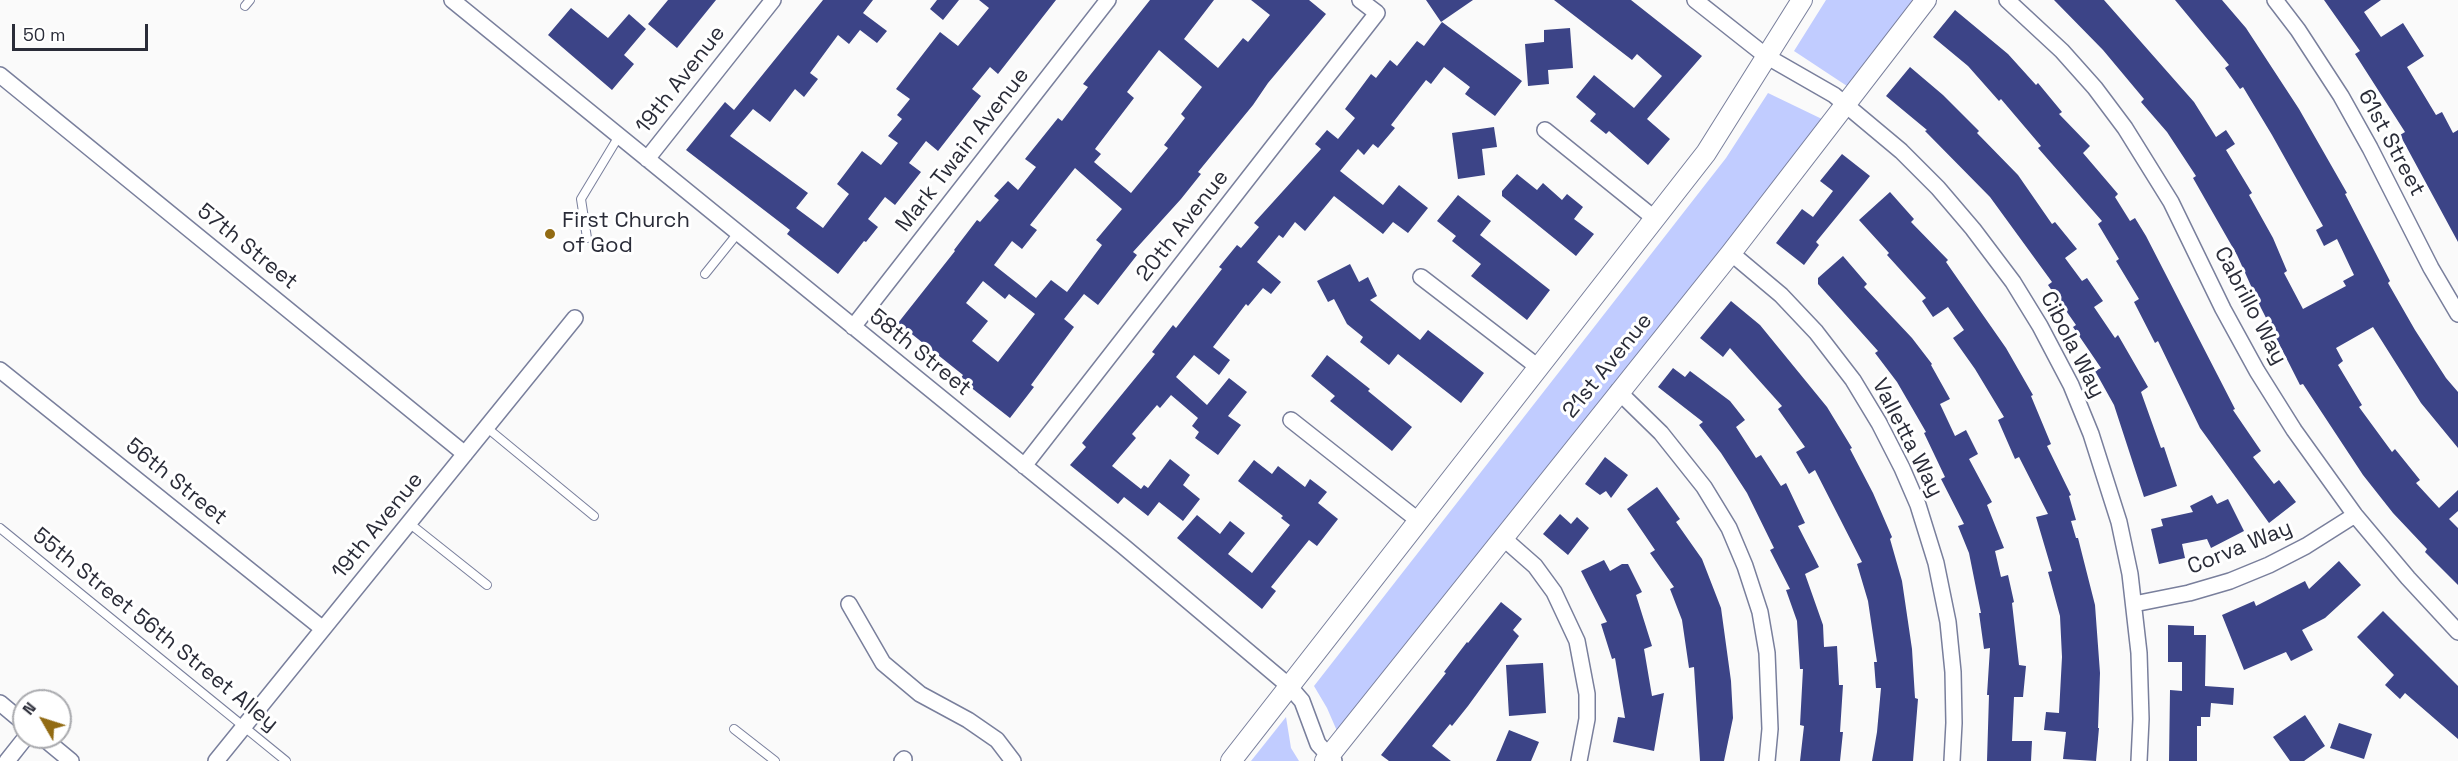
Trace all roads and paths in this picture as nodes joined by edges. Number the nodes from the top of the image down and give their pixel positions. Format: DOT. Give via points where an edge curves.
graph roads {
  1 [pos="452,0"];
  2 [pos="773,0"];
  3 [pos="1108,0"];
  4 [pos="1360,0"];
  5 [pos="1695,0"];
  6 [pos="1802,0"];
  7 [pos="1926,0"];
  8 [pos="2007,0"];
  9 [pos="2275,0"];
  10 [pos="1766,56"];
  11 [pos="0,75"];
  12 [pos="1847,104"];
  13 [pos="1545,130"];
  14 [pos="619,136"];
  15 [pos="647,159"];
  16 [pos="1654,218"];
  17 [pos="738,233"];
  18 [pos="587,238"];
  19 [pos="1731,253"];
  20 [pos="705,274"];
  21 [pos="1421,277"];
  22 [pos="2458,314"];
  23 [pos="575,318"];
  24 [pos="853,327"];
  25 [pos="1538,367"];
  26 [pos="0,370"];
  27 [pos="1618,391"];
  28 [pos="1291,420"];
  29 [pos="486,427"];
  30 [pos="465,454"];
  31 [pos="1024,466"];
  32 [pos="2355,515"];
  33 [pos="594,516"];
  34 [pos="1419,521"];
  35 [pos="409,523"];
  36 [pos="0,528"];
  37 [pos="1502,537"];
  38 [pos="487,585"];
  39 [pos="849,604"];
  40 [pos="2134,604"];
  41 [pos="323,629"];
  42 [pos="2458,632"];
  43 [pos="1289,686"];
  44 [pos="0,703"];
  45 [pos="12,713"];
  46 [pos="244,726"];
  47 [pos="734,729"];
  48 [pos="16,749"];
  49 [pos="56,749"];
  50 [pos="1329,759"];
  51 [pos="7,761"];
  52 [pos="71,761"];
  53 [pos="216,761"];
  54 [pos="286,761"];
  55 [pos="775,761"];
  56 [pos="1013,761"];
  57 [pos="1232,761"];
  58 [pos="1579,761"];
  59 [pos="1767,761"];
  60 [pos="1952,761"];
  61 [pos="2139,761"];
  1 -- 14 [label="street, 58th Street"];
  2 -- 15 [label="street, 19th Avenue"];
  3 -- 24 [label="street, Mark Twain Avenue"];
  4 -- 31 [label="street, 20th Avenue" via="1377,14"];
  5 -- 10 [label="street, Cibola Way"];
  6 -- 10 [label="street"];
  7 -- 12 [label="street, 21st Avenue"];
  8 -- 32 [label="street, Cabrillo Way" via="2062,51 2125,128 2171,202 2257,371"];
  9 -- 22 [label="street, 61st Street" via="2341,96"];
  10 -- 12 [label="street, Cibola Way"];
  10 -- 16 [label="street" via="1706,153"];
  11 -- 30 [label="street, 57th Street"];
  12 -- 19 [label="street, 21st Avenue"];
  12 -- 40 [label="street, Cibola Way" via="1901,151 1973,228 2040,326 2071,385 2095,444 2119,522"];
  13 -- 16 [label="street"];
  14 -- 15 [label="street, 58th Street"];
  14 -- 18 [label="lane" via="581,199"];
  15 -- 17 [label="street, 58th Street"];
  16 -- 25 [label="street"];
  17 -- 20 [label="lane"];
  17 -- 24 [label="street, 58th Street"];
  19 -- 27 [label="street, 21st Avenue"];
  19 -- 60 [label="street, Valletta Way" via="1781,295 1816,332 1853,380 1902,468 1936,563 1948,622 1953,672"];
  21 -- 25 [label="street"];
  23 -- 29 [label="street, 19th Avenue"];
  24 -- 31 [label="street, 58th Street"];
  25 -- 34 [label="street"];
  26 -- 41 [label="street, 56th Street"];
  27 -- 37 [label="street, 21st Avenue"];
  27 -- 59 [label="street" via="1661,433 1704,487 1745,566 1760,612 1767,653"];
  28 -- 34 [label="street"];
  29 -- 30 [label="street, 19th Avenue"];
  29 -- 33 [label="lane"];
  30 -- 35 [label="street, 19th Avenue"];
  31 -- 43 [label="street, 58th Street"];
  32 -- 40 [label="street, Corva Way" via="2269,565 2189,593"];
  32 -- 42 [label="street, Cabrillo Way"];
  34 -- 43 [label="street"];
  35 -- 38 [label="lane"];
  35 -- 41 [label="street, 19th Avenue"];
  36 -- 46 [label="lane, 55th Street 56th Street Alley"];
  37 -- 50 [label="street, 21st Avenue"];
  37 -- 58 [label="street" via="1535,566 1554,592 1577,641 1587,694"];
  39 -- 56 [label="street" via="884,663 920,693 997,740"];
  40 -- 61 [label="street, Cibola Way" via="2139,653"];
  41 -- 46 [label="street, 19th Avenue"];
  43 -- 50 [label="street, 58th Street" via="1302,701 1317,744"];
  43 -- 57 [label="street"];
  44 -- 45 [label="street"];
  46 -- 53 [label="street, 19th Avenue"];
  46 -- 54 [label="lane, 55th Street 56th Street Alley"];
  47 -- 55 [label="lane"];
  48 -- 51 [label="street"];
  49 -- 52 [label="street"];
}
